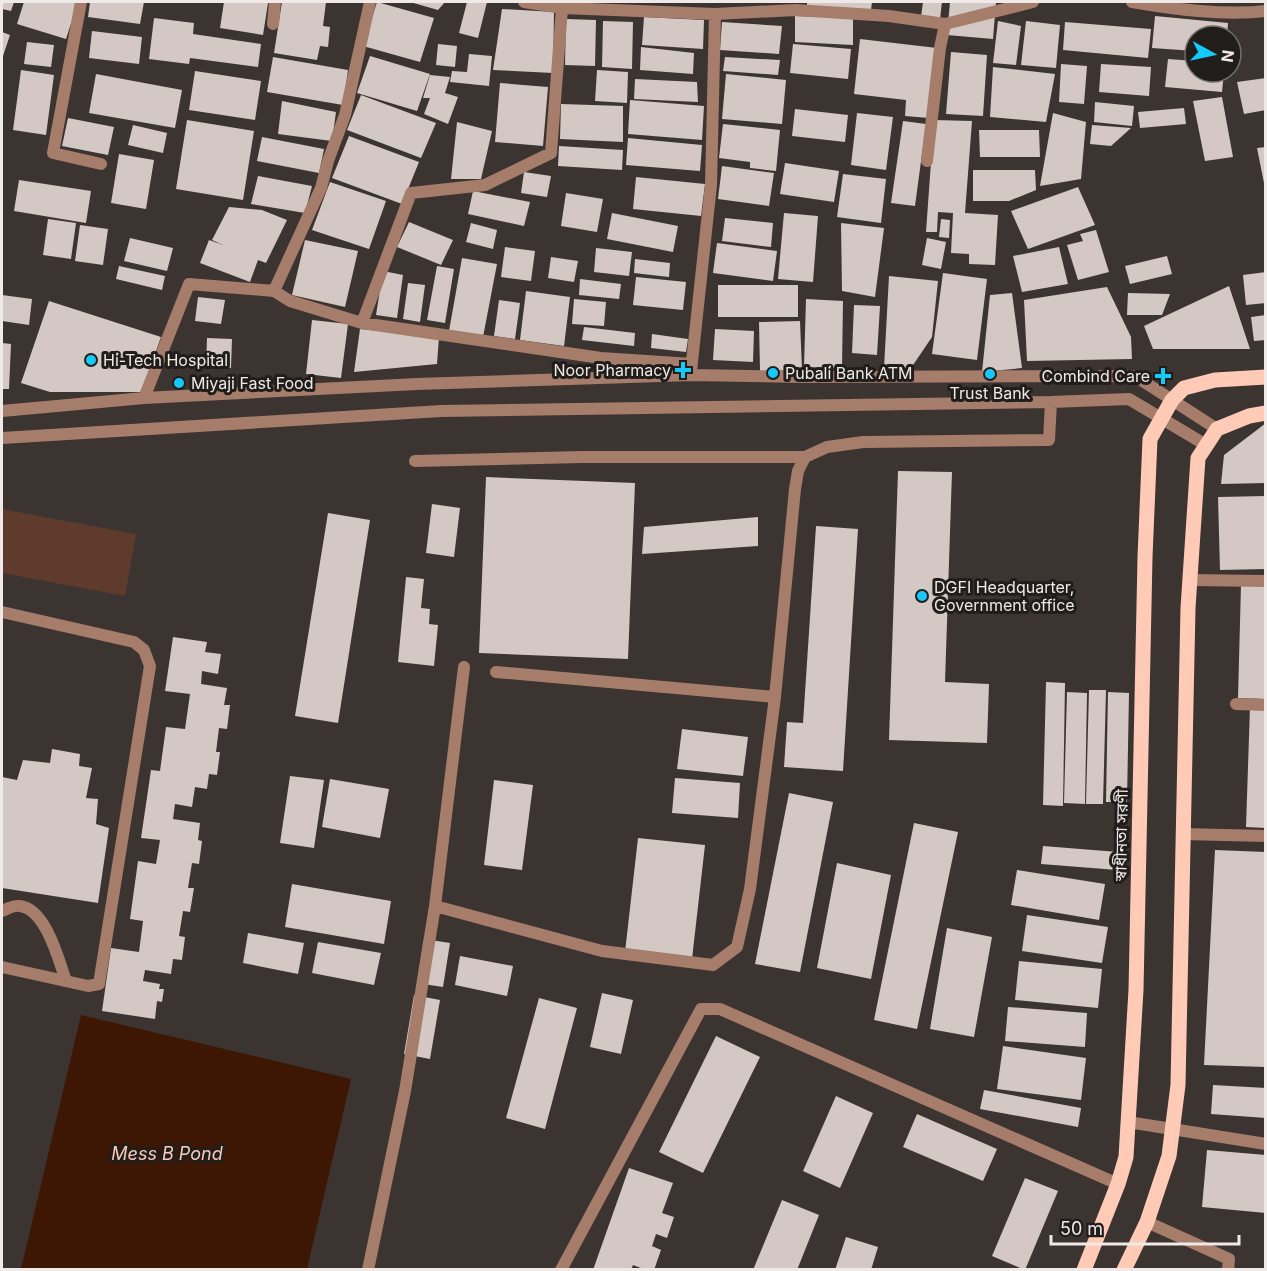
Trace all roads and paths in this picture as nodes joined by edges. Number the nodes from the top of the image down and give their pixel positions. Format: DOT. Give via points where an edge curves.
graph roads {
  1 [pos="81,2"];
  2 [pos="275,2"];
  3 [pos="370,2"];
  4 [pos="524,2"];
  5 [pos="1033,2"];
  6 [pos="1132,2"];
  7 [pos="797,6"];
  8 [pos="562,8"];
  9 [pos="1266,11"];
  10 [pos="715,14"];
  11 [pos="273,24"];
  12 [pos="945,24"];
  13 [pos="927,161"];
  14 [pos="101,164"];
  15 [pos="274,291"];
  16 [pos="362,323"];
  17 [pos="691,370"];
  18 [pos="1266,377"];
  19 [pos="144,398"];
  20 [pos="1172,400"];
  21 [pos="1051,402"];
  22 [pos="2,411"];
  23 [pos="1266,413"];
  24 [pos="1162,418"];
  25 [pos="1217,429"];
  26 [pos="2,438"];
  27 [pos="1202,452"];
  28 [pos="805,457"];
  29 [pos="415,461"];
  30 [pos="1190,580"];
  31 [pos="1266,581"];
  32 [pos="2,612"];
  33 [pos="464,667"];
  34 [pos="496,672"];
  35 [pos="774,697"];
  36 [pos="1236,705"];
  37 [pos="1266,705"];
  38 [pos="1183,834"];
  39 [pos="1266,836"];
  40 [pos="435,906"];
  41 [pos="2,911"];
  42 [pos="2,967"];
  43 [pos="66,981"];
  44 [pos="1128,1122"];
  45 [pos="1172,1129"];
  46 [pos="1266,1144"];
  47 [pos="1118,1184"];
  48 [pos="1147,1222"];
  49 [pos="368,1269"];
  50 [pos="561,1269"];
  51 [pos="1084,1269"];
  52 [pos="1124,1269"];
  53 [pos="1228,1269"];
  1 -- 14 [label="street" via="53,153"];
  2 -- 11 [label="street"];
  3 -- 15 [label="street" via="345,115 321,189"];
  4 -- 8 [label="street"];
  5 -- 12 [label="street"];
  6 -- 9 [label="street" via="1225,12"];
  7 -- 10 [label="street"];
  7 -- 12 [label="street"];
  8 -- 10 [label="street"];
  8 -- 16 [label="street" via="551,153 485,185 411,193"];
  10 -- 17 [label="street" via="711,185"];
  12 -- 13 [label="street"];
  15 -- 16 [label="street" via="290,301"];
  15 -- 19 [label="street" via="189,284"];
  16 -- 17 [label="street"];
  17 -- 19 [label="street"];
  17 -- 20 [label="street" via="1135,376"];
  18 -- 20 [label="main road" via="1215,380 1185,388"];
  19 -- 22 [label="street"];
  20 -- 24 [label="main road, স্বাধীনতা সরণী"];
  20 -- 25 [label="street"];
  21 -- 24 [label="street" via="1130,399"];
  21 -- 26 [label="street" via="441,411"];
  21 -- 28 [label="street" via="1049,440 863,442 827,447"];
  23 -- 25 [label="main road"];
  24 -- 27 [label="street"];
  24 -- 44 [label="main road, স্বাধীনতা সরণী" via="1150,439 1136,990"];
  25 -- 27 [label="main road"];
  27 -- 30 [label="main road"];
  28 -- 29 [label="street"];
  28 -- 35 [label="street" via="795,489"];
  30 -- 31 [label="street"];
  30 -- 38 [label="main road"];
  32 -- 43 [label="street" via="134,642 144,651 150,666 99,984"];
  33 -- 40 [label="street"];
  34 -- 35 [label="street"];
  35 -- 40 [label="street" via="750,889 736,947 713,965 602,951"];
  36 -- 37 [label="street"];
  38 -- 39 [label="street"];
  38 -- 45 [label="main road" via="1178,1085"];
  40 -- 49 [label="street" via="405,1091"];
  41 -- 43 [label="street" via="20,906 37,916 52,941"];
  42 -- 43 [label="street"];
  44 -- 45 [label="street"];
  44 -- 47 [label="main road, স্বাধীনতা সরণী" via="1126,1156"];
  45 -- 46 [label="street"];
  45 -- 48 [label="main road" via="1169,1156"];
  47 -- 50 [label="street" via="720,1009 701,1009"];
  47 -- 51 [label="main road, স্বাধীনতা সরণী"];
  48 -- 52 [label="main road"];
  48 -- 53 [label="street" via="1229,1259"];
}
